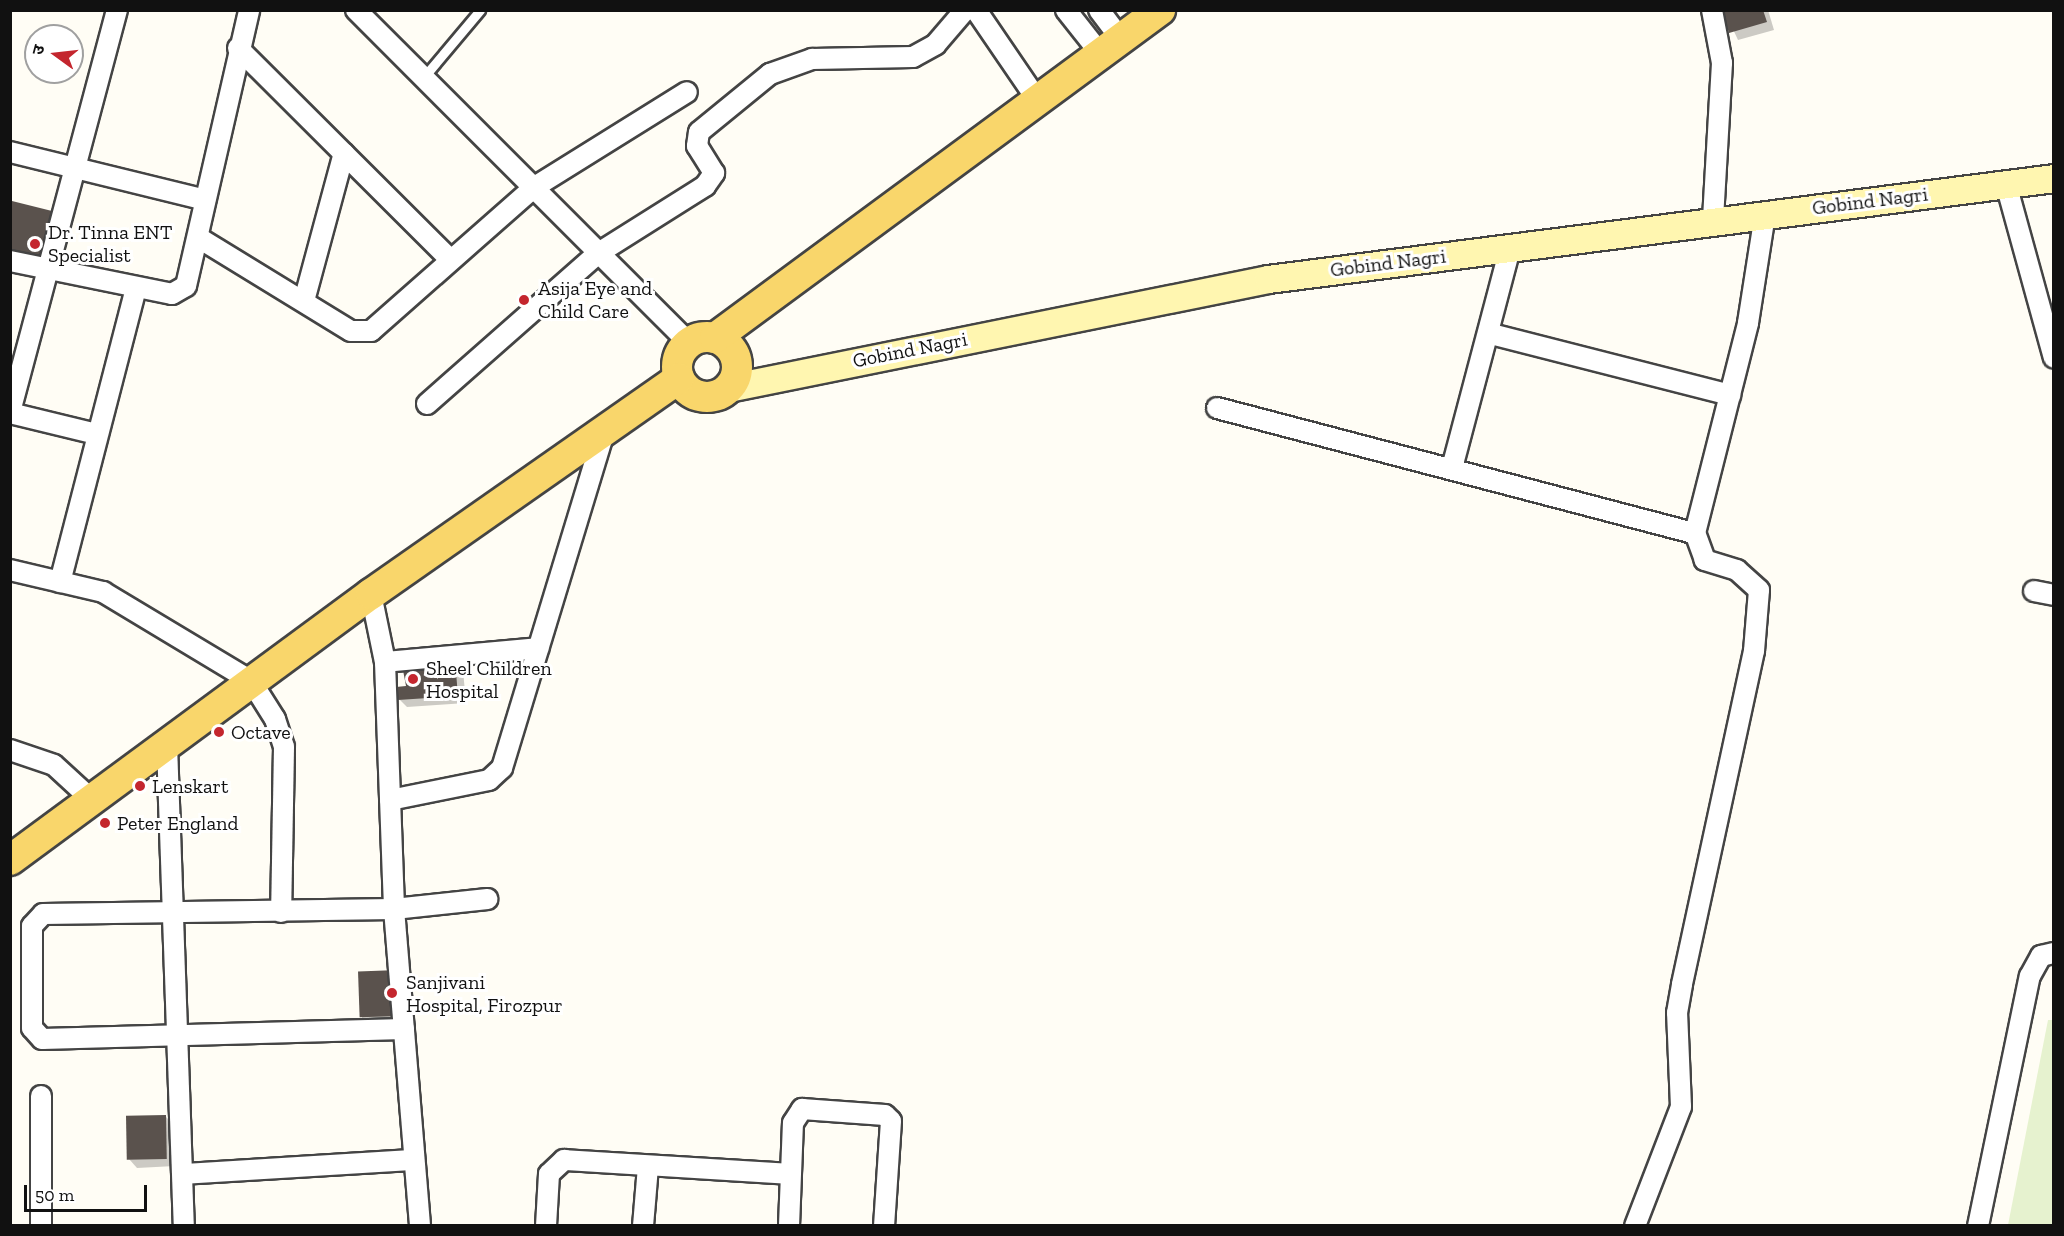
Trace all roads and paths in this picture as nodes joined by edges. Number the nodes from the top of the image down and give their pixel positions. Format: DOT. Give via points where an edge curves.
graph roads {
  1 [pos="117,10"];
  2 [pos="249,10"];
  3 [pos="356,10"];
  4 [pos="480,10"];
  5 [pos="965,10"];
  6 [pos="976,10"];
  7 [pos="1066,10"];
  8 [pos="1099,10"];
  9 [pos="1160,10"];
  10 [pos="1712,10"];
  11 [pos="1110,46"];
  12 [pos="238,48"];
  13 [pos="423,78"];
  14 [pos="687,92"];
  15 [pos="1036,98"];
  16 [pos="10,152"];
  17 [pos="345,153"];
  18 [pos="74,168"];
  19 [pos="2054,178"];
  20 [pos="2006,184"];
  21 [pos="533,188"];
  22 [pos="205,200"];
  23 [pos="1765,214"];
  24 [pos="1713,221"];
  25 [pos="199,238"];
  26 [pos="1510,248"];
  27 [pos="597,254"];
  28 [pos="449,258"];
  29 [pos="10,261"];
  30 [pos="48,271"];
  31 [pos="136,289"];
  32 [pos="304,301"];
  33 [pos="1491,334"];
  34 [pos="702,341"];
  35 [pos="2054,358"];
  36 [pos="679,378"];
  37 [pos="728,388"];
  38 [pos="1730,395"];
  39 [pos="427,404"];
  40 [pos="1217,408"];
  41 [pos="10,412"];
  42 [pos="606,425"];
  43 [pos="97,434"];
  44 [pos="1452,468"];
  45 [pos="1695,533"];
  46 [pos="10,570"];
  47 [pos="60,582"];
  48 [pos="2034,591"];
  49 [pos="371,594"];
  50 [pos="2054,595"];
  51 [pos="538,648"];
  52 [pos="385,662"];
  53 [pos="251,681"];
  54 [pos="167,745"];
  55 [pos="10,750"];
  56 [pos="92,800"];
  57 [pos="390,800"];
  58 [pos="10,860"];
  59 [pos="487,899"];
  60 [pos="394,909"];
  61 [pos="281,912"];
  62 [pos="174,913"];
  63 [pos="2054,952"];
  64 [pos="404,1029"];
  65 [pos="180,1034"];
  66 [pos="41,1096"];
  67 [pos="414,1160"];
  68 [pos="648,1166"];
  69 [pos="183,1174"];
  70 [pos="790,1174"];
  71 [pos="41,1226"];
  72 [pos="184,1226"];
  73 [pos="420,1226"];
  74 [pos="546,1226"];
  75 [pos="643,1226"];
  76 [pos="789,1226"];
  77 [pos="884,1226"];
  78 [pos="1635,1226"];
  79 [pos="1978,1226"];
  1 -- 18 [label="street"];
  2 -- 12 [label="street"];
  3 -- 13 [label="street"];
  4 -- 13 [label="lane"];
  5 -- 27 [label="street" via="936,44 913,57 812,59 770,74 699,132 697,146 714,168 713,178"];
  6 -- 15 [label="street"];
  7 -- 11 [label="street"];
  8 -- 11 [label="street"];
  9 -- 11 [label="main road"];
  10 -- 24 [label="street" via="1722,63"];
  11 -- 15 [label="main road"];
  12 -- 17 [label="street"];
  12 -- 22 [label="street"];
  13 -- 21 [label="street"];
  14 -- 21 [label="street"];
  15 -- 34 [label="main road"];
  16 -- 18 [label="street"];
  17 -- 28 [label="street"];
  17 -- 32 [label="street"];
  18 -- 22 [label="street"];
  18 -- 30 [label="street"];
  19 -- 20 [label="street, Gobind Nagri"];
  20 -- 23 [label="street, Gobind Nagri"];
  20 -- 35 [label="street"];
  21 -- 27 [label="street"];
  21 -- 28 [label="street"];
  22 -- 25 [label="street"];
  23 -- 24 [label="street, Gobind Nagri"];
  23 -- 38 [label="street" via="1748,323"];
  24 -- 26 [label="street, Gobind Nagri"];
  25 -- 31 [label="street" via="190,276 179,292"];
  25 -- 32 [label="street"];
  26 -- 33 [label="street"];
  26 -- 37 [label="street, Gobind Nagri" via="1268,279"];
  27 -- 34 [label="street"];
  27 -- 39 [label="street"];
  28 -- 32 [label="street" via="371,332 351,331"];
  29 -- 30 [label="street"];
  30 -- 31 [label="street"];
  30 -- 41 [label="street"];
  31 -- 43 [label="street"];
  33 -- 38 [label="street"];
  33 -- 44 [label="street"];
  34 -- 36 [label="main road" via="678,360"];
  34 -- 37 [label="main road" via="736,360"];
  36 -- 37 [label="main road" via="700,396"];
  36 -- 42 [label="main road"];
  38 -- 45 [label="street"];
  40 -- 44 [label="street"];
  41 -- 43 [label="street"];
  42 -- 49 [label="main road"];
  42 -- 51 [label="street"];
  43 -- 47 [label="street"];
  44 -- 45 [label="street"];
  45 -- 78 [label="street" via="1705,560 1751,578 1760,604 1677,1013 1681,1107"];
  46 -- 47 [label="street"];
  47 -- 53 [label="street" via="104,592"];
  48 -- 50 [label="street"];
  49 -- 52 [label="street"];
  49 -- 53 [label="main road"];
  51 -- 52 [label="street"];
  51 -- 57 [label="street" via="495,776"];
  52 -- 57 [label="street"];
  53 -- 54 [label="main road"];
  53 -- 61 [label="street" via="275,719 284,747"];
  54 -- 56 [label="main road"];
  54 -- 62 [label="street"];
  55 -- 56 [label="street" via="54,765"];
  56 -- 58 [label="main road"];
  57 -- 60 [label="street"];
  59 -- 60 [label="street"];
  60 -- 61 [label="street"];
  60 -- 64 [label="street"];
  61 -- 62 [label="street"];
  62 -- 65 [label="street"];
  62 -- 65 [label="street" via="36,918 30,933 32,1028 42,1039"];
  63 -- 79 [label="street" via="2041,957 2031,976"];
  64 -- 65 [label="street"];
  64 -- 67 [label="street"];
  65 -- 69 [label="street"];
  66 -- 71 [label="street"];
  67 -- 69 [label="street"];
  67 -- 73 [label="street"];
  68 -- 70 [label="street"];
  68 -- 74 [label="street" via="556,1163 547,1183"];
  68 -- 75 [label="street"];
  69 -- 72 [label="street"];
  70 -- 76 [label="street"];
  70 -- 77 [label="street" via="798,1112 885,1115 892,1127"];
}
